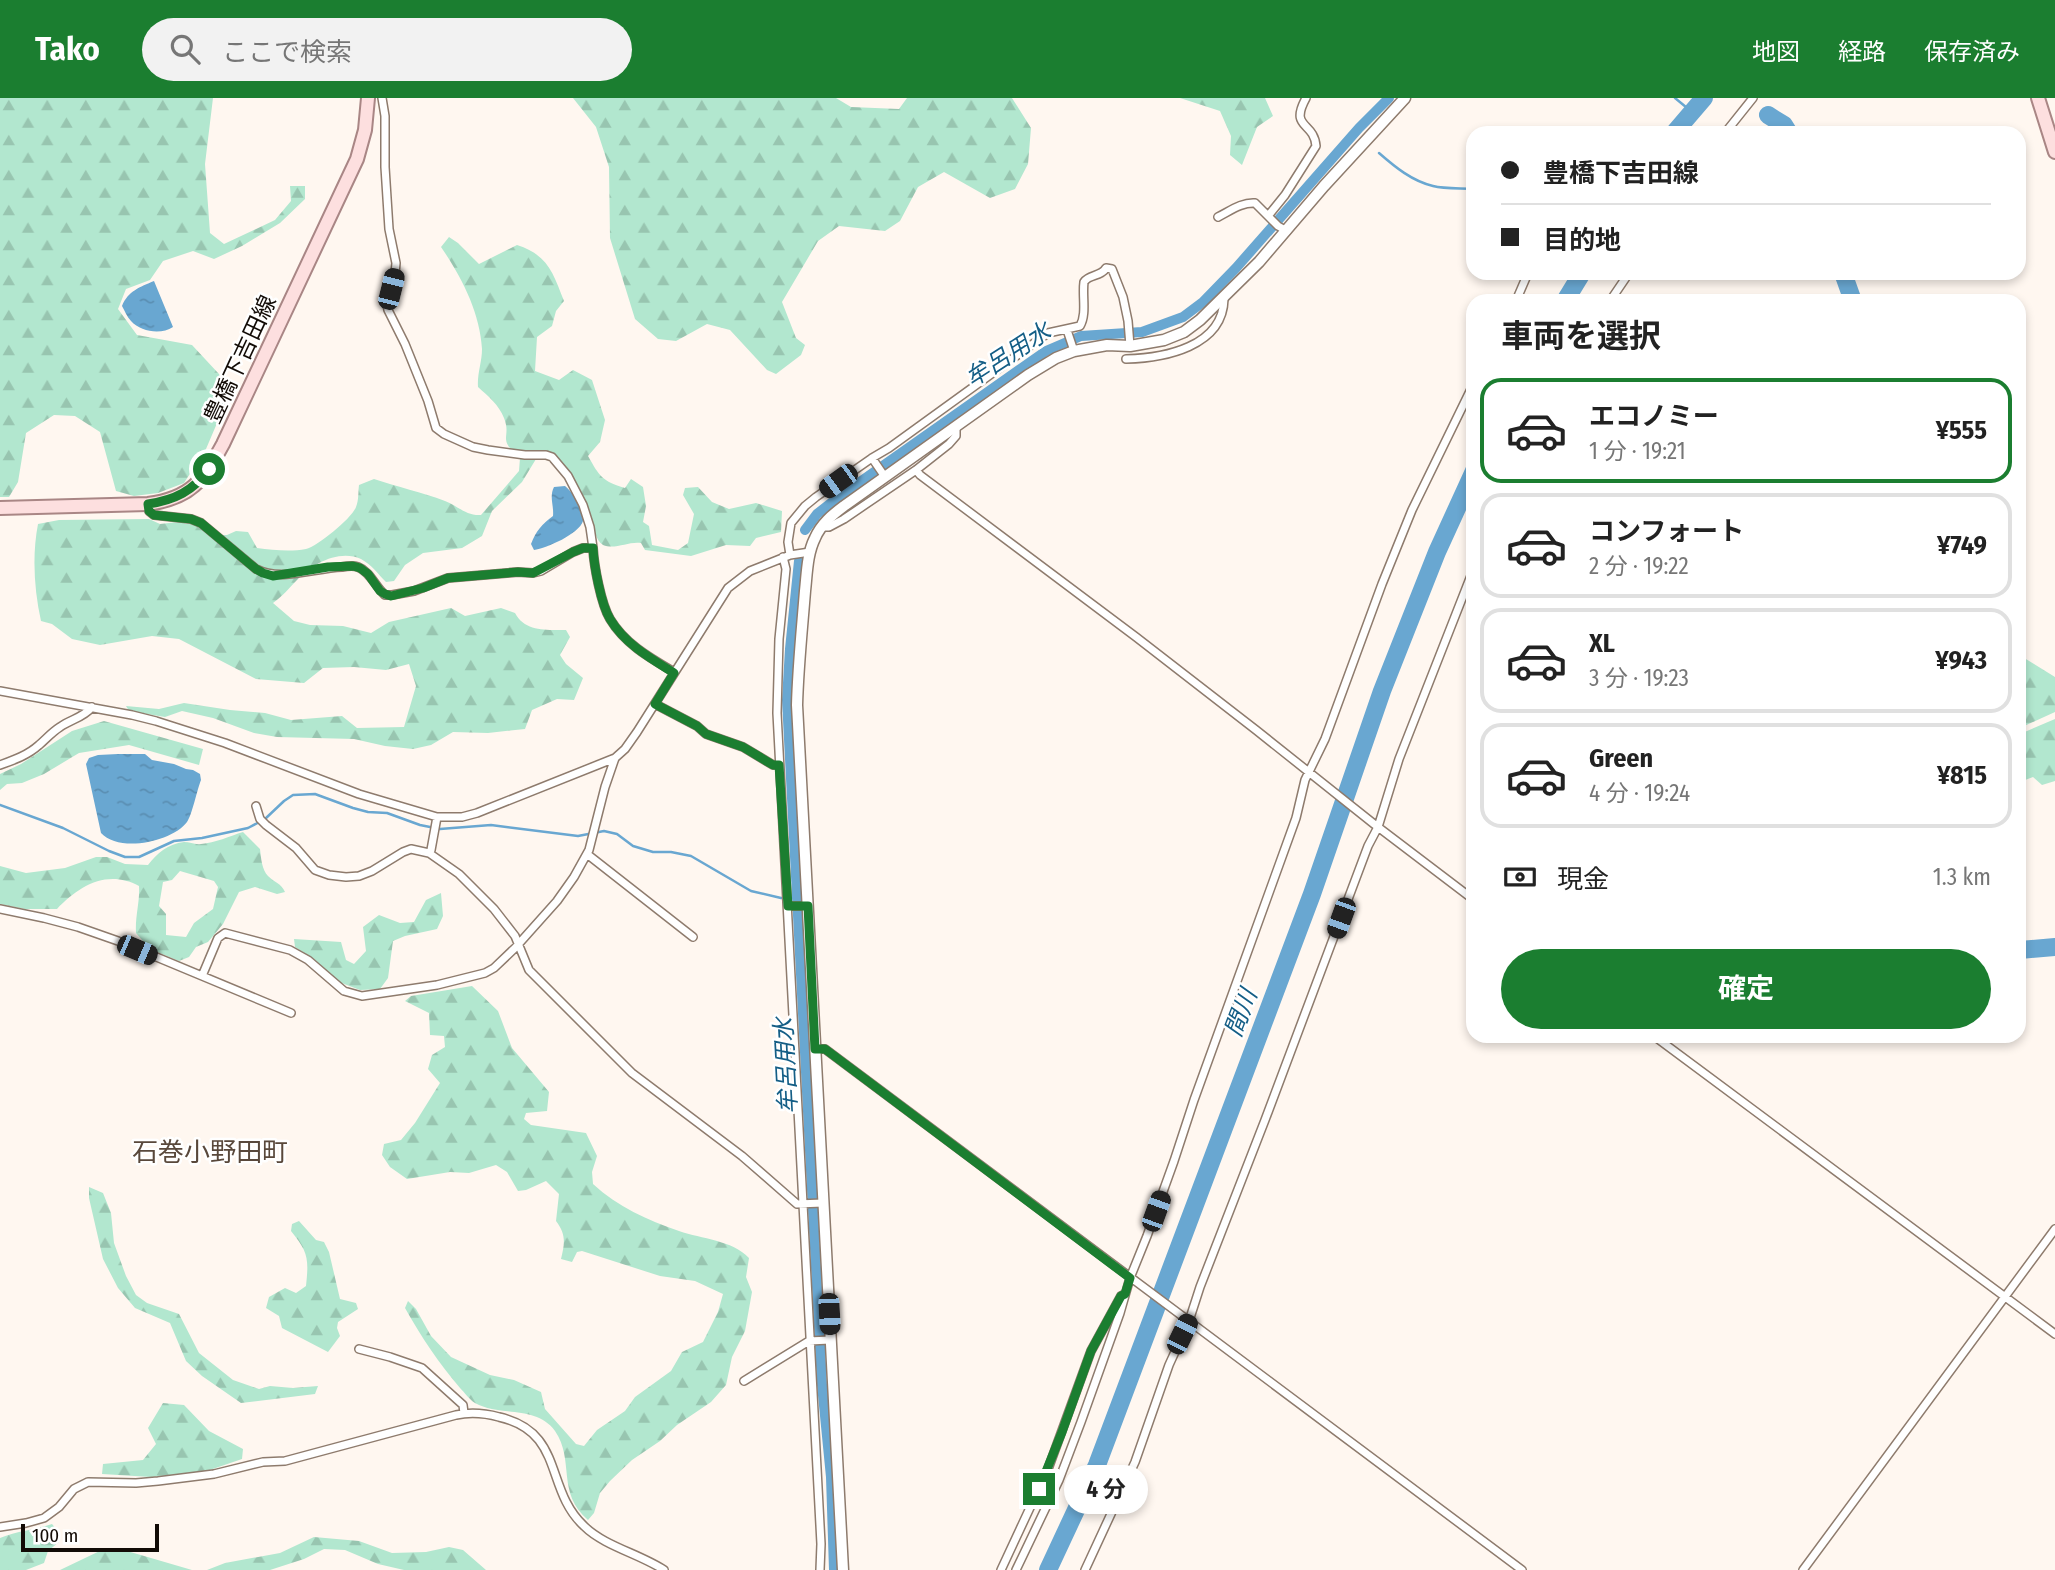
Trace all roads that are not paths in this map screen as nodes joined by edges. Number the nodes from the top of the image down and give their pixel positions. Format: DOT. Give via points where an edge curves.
graph roads {
  1 [pos="368,98"];
  2 [pos="383,98"];
  3 [pos="1306,98"];
  4 [pos="1405,98"];
  5 [pos="1753,98"];
  6 [pos="2038,98"];
  7 [pos="1731,126"];
  8 [pos="2055,152"];
  9 [pos="1218,217"];
  10 [pos="1269,218"];
  11 [pos="1283,229"];
  12 [pos="1224,299"];
  13 [pos="1068,332"];
  14 [pos="1130,343"];
  15 [pos="1073,348"];
  16 [pos="1126,359"];
  17 [pos="1466,399"];
  18 [pos="956,426"];
  19 [pos="873,460"];
  20 [pos="916,470"];
  21 [pos="883,474"];
  22 [pos="148,504"];
  23 [pos="0,508"];
  24 [pos="821,527"];
  25 [pos="593,548"];
  26 [pos="810,552"];
  27 [pos="786,556"];
  28 [pos="1466,582"];
  29 [pos="674,673"];
  30 [pos="0,691"];
  31 [pos="655,704"];
  32 [pos="92,707"];
  33 [pos="615,758"];
  34 [pos="0,765"];
  35 [pos="779,765"];
  36 [pos="1310,773"];
  37 [pos="256,806"];
  38 [pos="436,825"];
  39 [pos="1376,825"];
  40 [pos="429,853"];
  41 [pos="587,854"];
  42 [pos="1466,894"];
  43 [pos="789,902"];
  44 [pos="806,906"];
  45 [pos="0,909"];
  46 [pos="692,937"];
  47 [pos="519,943"];
  48 [pos="202,976"];
  49 [pos="291,1013"];
  50 [pos="1663,1043"];
  51 [pos="815,1049"];
  52 [pos="804,1204"];
  53 [pos="821,1204"];
  54 [pos="2055,1229"];
  55 [pos="1132,1279"];
  56 [pos="1125,1294"];
  57 [pos="2005,1296"];
  58 [pos="1187,1320"];
  59 [pos="2055,1334"];
  60 [pos="828,1340"];
  61 [pos="810,1341"];
  62 [pos="359,1349"];
  63 [pos="744,1381"];
  64 [pos="464,1413"];
  65 [pos="0,1527"];
  66 [pos="664,1570"];
  67 [pos="820,1570"];
  68 [pos="843,1570"];
  69 [pos="1001,1570"];
  70 [pos="1016,1570"];
  71 [pos="1085,1570"];
  72 [pos="1522,1570"];
  73 [pos="1802,1570"];
  1 -- 22 [label="main road, 豊橋下吉田線" via="357,159 214,461 200,482 183,495"];
  2 -- 25 [label="street" via="389,229 396,262 387,304 436,428 488,450 552,457 583,505"];
  3 -- 10 [label="street" via="1299,118 1316,146"];
  4 -- 11 [label="street"];
  5 -- 7 [label="street"];
  6 -- 8 [label="main road"];
  9 -- 10 [label="street" via="1251,203"];
  10 -- 11 [label="street"];
  11 -- 12 [label="street"];
  12 -- 14 [label="street" via="1184,332 1164,340"];
  12 -- 16 [label="street" via="1223,313 1195,345"];
  13 -- 14 [label="street" via="1083,323 1087,278 1107,268 1112,269 1123,297"];
  13 -- 15 [label="street"];
  13 -- 19 [label="street" via="1048,333"];
  14 -- 15 [label="street"];
  15 -- 18 [label="street"];
  17 -- 36 [label="street" via="1412,510"];
  18 -- 20 [label="street" via="956,436 949,444"];
  18 -- 21 [label="street"];
  19 -- 21 [label="street"];
  19 -- 27 [label="street" via="800,512 789,529"];
  20 -- 24 [label="street" via="844,519"];
  20 -- 36 [label="street"];
  21 -- 24 [label="street"];
  22 -- 23 [label="main road, 豊橋下吉田線"];
  22 -- 25 [label="street" via="154,515 201,523 263,573 273,576 353,566 391,596 448,578 533,573 573,552"];
  24 -- 26 [label="street"];
  25 -- 29 [label="street" via="609,618 637,649"];
  26 -- 27 [label="street"];
  26 -- 44 [label="street" via="797,705"];
  27 -- 29 [label="street" via="750,571 728,588"];
  27 -- 35 [label="street" via="777,681"];
  28 -- 39 [label="street"];
  29 -- 31 [label="street"];
  30 -- 32 [label="street"];
  31 -- 33 [label="street"];
  31 -- 35 [label="street" via="706,734"];
  32 -- 34 [label="street" via="53,731 37,747"];
  32 -- 38 [label="street" via="225,743"];
  33 -- 38 [label="street"];
  33 -- 41 [label="street"];
  35 -- 43 [label="street"];
  36 -- 39 [label="street"];
  36 -- 55 [label="street"];
  37 -- 40 [label="street" via="263,822 315,870 329,875 359,876 411,849"];
  38 -- 40 [label="street"];
  39 -- 42 [label="street"];
  39 -- 58 [label="street"];
  40 -- 47 [label="street" via="477,890"];
  41 -- 46 [label="street"];
  41 -- 47 [label="street" via="557,901"];
  43 -- 44 [label="street"];
  43 -- 52 [label="street"];
  44 -- 51 [label="street"];
  45 -- 48 [label="street" via="78,927"];
  47 -- 48 [label="street" via="494,968 473,977 362,996 344,990 290,950 225,933 218,938"];
  47 -- 52 [label="street" via="529,970 632,1073 797,1204"];
  48 -- 49 [label="street"];
  50 -- 57 [label="street"];
  51 -- 53 [label="street"];
  51 -- 55 [label="street" via="825,1049"];
  52 -- 53 [label="street"];
  52 -- 61 [label="street"];
  53 -- 60 [label="street"];
  54 -- 57 [label="street"];
  55 -- 56 [label="street"];
  55 -- 58 [label="street"];
  56 -- 69 [label="street" via="1091,1351 1048,1469"];
  56 -- 70 [label="street" via="1059,1480"];
  57 -- 59 [label="street"];
  57 -- 73 [label="street"];
  58 -- 71 [label="street" via="1135,1462"];
  58 -- 72 [label="street"];
  60 -- 61 [label="street"];
  60 -- 68 [label="street"];
  61 -- 63 [label="street"];
  61 -- 67 [label="street"];
  62 -- 64 [label="street" via="422,1368 464,1405"];
  64 -- 65 [label="street" via="285,1461 158,1482 88,1482 44,1518"];
  64 -- 66 [label="street" via="524,1426 545,1447 564,1496 586,1529"];
}
